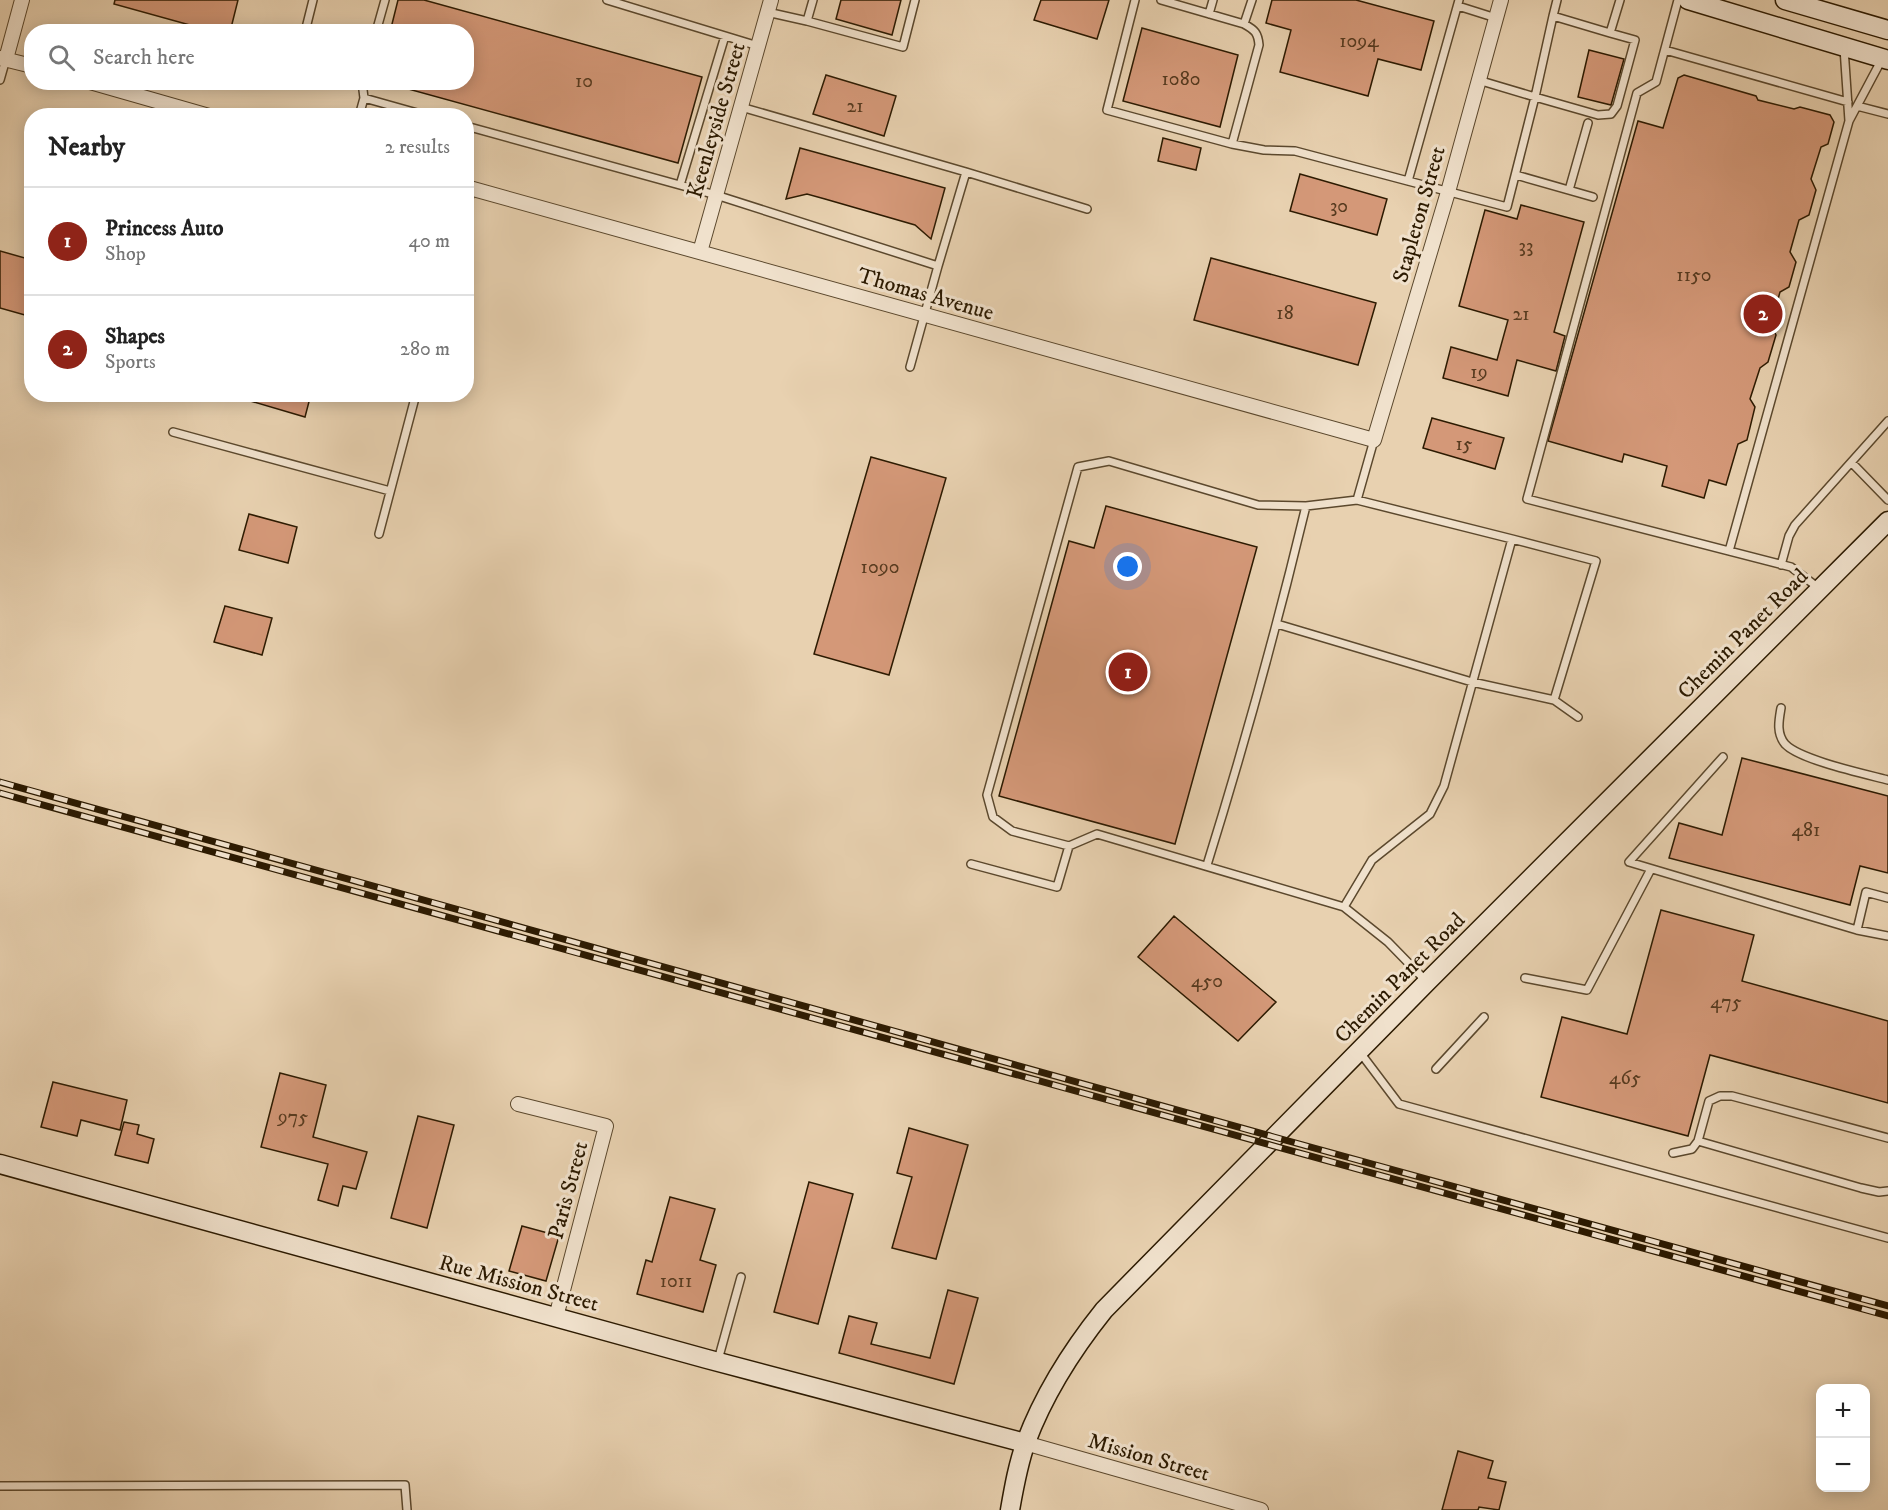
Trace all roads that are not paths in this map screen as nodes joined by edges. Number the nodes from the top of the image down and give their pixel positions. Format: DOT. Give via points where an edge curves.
graph roads {
  1 [pos="22,0"];
  2 [pos="313,0"];
  3 [pos="386,0"];
  4 [pos="607,0"];
  5 [pos="813,0"];
  6 [pos="915,0"];
  7 [pos="1135,0"];
  8 [pos="1213,0"];
  9 [pos="1252,0"];
  10 [pos="1501,0"];
  11 [pos="1557,0"];
  12 [pos="1620,0"];
  13 [pos="1678,0"];
  14 [pos="1688,0"];
  15 [pos="1785,0"];
  16 [pos="1165,1"];
  17 [pos="1458,3"];
  18 [pos="769,6"];
  19 [pos="1209,14"];
  20 [pos="1553,16"];
  21 [pos="1496,18"];
  22 [pos="807,21"];
  23 [pos="307,24"];
  24 [pos="378,24"];
  25 [pos="1244,24"];
  26 [pos="1888,30"];
  27 [pos="1610,33"];
  28 [pos="725,36"];
  29 [pos="758,46"];
  30 [pos="1844,47"];
  31 [pos="1665,50"];
  32 [pos="3,58"];
  33 [pos="1885,59"];
  34 [pos="24,64"];
  35 [pos="0,80"];
  36 [pos="1478,80"];
  37 [pos="118,90"];
  38 [pos="363,90"];
  39 [pos="1535,97"];
  40 [pos="364,98"];
  41 [pos="1848,102"];
  42 [pos="1857,106"];
  43 [pos="741,107"];
  44 [pos="181,108"];
  45 [pos="361,108"];
  46 [pos="400,108"];
  47 [pos="1888,114"];
  48 [pos="1849,121"];
  49 [pos="1588,123"];
  50 [pos="474,128"];
  51 [pos="1232,144"];
  52 [pos="966,172"];
  53 [pos="1516,175"];
  54 [pos="1408,181"];
  55 [pos="680,185"];
  56 [pos="474,188"];
  57 [pos="1569,190"];
  58 [pos="1448,192"];
  59 [pos="716,195"];
  60 [pos="1593,197"];
  61 [pos="1087,209"];
  62 [pos="700,252"];
  63 [pos="938,266"];
  64 [pos="923,314"];
  65 [pos="910,367"];
  66 [pos="414,402"];
  67 [pos="1888,421"];
  68 [pos="173,432"];
  69 [pos="1374,440"];
  70 [pos="1852,463"];
  71 [pos="390,490"];
  72 [pos="1357,500"];
  73 [pos="1888,500"];
  74 [pos="1306,506"];
  75 [pos="1888,522"];
  76 [pos="379,534"];
  77 [pos="1512,538"];
  78 [pos="1729,551"];
  79 [pos="1781,565"];
  80 [pos="1820,589"];
  81 [pos="1276,624"];
  82 [pos="1472,682"];
  83 [pos="1554,700"];
  84 [pos="1781,708"];
  85 [pos="1578,717"];
  86 [pos="1723,757"];
  87 [pos="1888,780"];
  88 [pos="1069,846"];
  89 [pos="971,864"];
  90 [pos="1207,865"];
  91 [pos="1651,869"];
  92 [pos="1888,898"];
  93 [pos="1344,907"];
  94 [pos="1857,930"];
  95 [pos="1888,936"];
  96 [pos="1525,978"];
  97 [pos="1427,982"];
  98 [pos="1484,1017"];
  99 [pos="1359,1051"];
  100 [pos="1436,1069"];
  101 [pos="518,1104"];
  102 [pos="1888,1138"];
  103 [pos="1698,1141"];
  104 [pos="1673,1154"];
  105 [pos="0,1164"];
  106 [pos="1888,1191"];
  107 [pos="1888,1238"];
  108 [pos="741,1277"];
  109 [pos="555,1317"];
  110 [pos="718,1362"];
  111 [pos="1025,1443"];
  112 [pos="0,1486"];
  113 [pos="407,1510"];
  114 [pos="1010,1510"];
  115 [pos="1261,1510"];
  1 -- 32 [label="street"];
  2 -- 23 [label="lane"];
  3 -- 24 [label="lane"];
  4 -- 28 [label="lane"];
  5 -- 22 [label="lane"];
  6 -- 22 [label="lane" via="903,47"];
  7 -- 51 [label="lane" via="1107,110"];
  8 -- 19 [label="lane"];
  9 -- 25 [label="lane"];
  10 -- 21 [label="street, Stapleton Street"];
  11 -- 20 [label="lane"];
  12 -- 27 [label="lane"];
  13 -- 31 [label="lane"];
  14 -- 30 [label="street"];
  15 -- 26 [label="street"];
  16 -- 19 [label="lane"];
  17 -- 21 [label="lane"];
  17 -- 54 [label="lane"];
  18 -- 22 [label="lane"];
  18 -- 29 [label="street, Keenleyside Street"];
  19 -- 25 [label="lane"];
  20 -- 27 [label="lane"];
  20 -- 39 [label="lane"];
  21 -- 36 [label="street, Stapleton Street"];
  25 -- 51 [label="lane" via="1258,35 1259,45"];
  27 -- 39 [label="lane" via="1635,40 1617,106 1611,114 1598,116"];
  28 -- 29 [label="lane"];
  28 -- 55 [label="lane"];
  29 -- 43 [label="street, Keenleyside Street"];
  30 -- 33 [label="street"];
  30 -- 41 [label="lane"];
  31 -- 41 [label="lane"];
  31 -- 78 [label="lane" via="1656,82 1637,93 1527,499"];
  32 -- 34 [label="street"];
  32 -- 35 [label="lane"];
  33 -- 42 [label="lane"];
  36 -- 39 [label="lane"];
  36 -- 58 [label="street, Stapleton Street"];
  37 -- 44 [label="street"];
  38 -- 40 [label="lane"];
  39 -- 53 [label="lane"];
  40 -- 45 [label="lane"];
  40 -- 46 [label="lane"];
  41 -- 48 [label="lane"];
  42 -- 47 [label="lane"];
  42 -- 48 [label="lane"];
  43 -- 52 [label="lane"];
  43 -- 59 [label="street, Keenleyside Street"];
  48 -- 78 [label="lane"];
  49 -- 57 [label="lane"];
  50 -- 55 [label="lane"];
  51 -- 54 [label="lane" via="1295,151"];
  52 -- 61 [label="lane"];
  52 -- 63 [label="lane"];
  53 -- 57 [label="lane"];
  53 -- 58 [label="lane" via="1507,207"];
  54 -- 58 [label="lane"];
  55 -- 59 [label="lane"];
  56 -- 62 [label="street, Thomas Avenue"];
  57 -- 60 [label="lane"];
  58 -- 69 [label="street, Stapleton Street"];
  59 -- 62 [label="street, Keenleyside Street"];
  59 -- 63 [label="lane"];
  62 -- 64 [label="street, Thomas Avenue"];
  63 -- 64 [label="lane"];
  64 -- 65 [label="lane"];
  64 -- 69 [label="street, Thomas Avenue"];
  66 -- 71 [label="lane"];
  67 -- 70 [label="lane"];
  68 -- 71 [label="lane"];
  69 -- 72 [label="lane"];
  70 -- 73 [label="lane"];
  70 -- 79 [label="lane" via="1795,525"];
  71 -- 76 [label="lane"];
  72 -- 74 [label="lane"];
  72 -- 77 [label="lane"];
  74 -- 81 [label="lane"];
  74 -- 88 [label="lane" via="1258,505 1108,461 1078,467 987,795 993,816 1012,831"];
  75 -- 80 [label="street, Chemin Panet Road"];
  77 -- 82 [label="lane"];
  77 -- 83 [label="lane" via="1596,561"];
  78 -- 79 [label="lane"];
  79 -- 80 [label="lane" via="1791,567"];
  80 -- 97 [label="street, Chemin Panet Road"];
  81 -- 82 [label="lane"];
  81 -- 90 [label="lane"];
  82 -- 83 [label="lane"];
  82 -- 93 [label="lane" via="1444,786 1430,814 1372,860"];
  83 -- 85 [label="lane"];
  84 -- 87 [label="lane" via="1778,729 1785,744 1806,756"];
  86 -- 91 [label="lane" via="1629,861"];
  88 -- 89 [label="lane" via="1057,887"];
  88 -- 90 [label="lane" via="1097,834"];
  90 -- 93 [label="lane"];
  91 -- 94 [label="lane"];
  91 -- 96 [label="lane" via="1587,990"];
  92 -- 94 [label="lane" via="1866,892"];
  93 -- 97 [label="lane" via="1388,942"];
  94 -- 95 [label="lane"];
  97 -- 99 [label="street, Chemin Panet Road"];
  98 -- 100 [label="lane"];
  99 -- 107 [label="lane" via="1399,1104"];
  99 -- 111 [label="street, Chemin Panet Road" via="1104,1310 1076,1345"];
  101 -- 109 [label="street, Paris Street" via="606,1126"];
  102 -- 103 [label="lane" via="1720,1096 1709,1101"];
  103 -- 104 [label="lane" via="1692,1149"];
  103 -- 106 [label="lane" via="1861,1188"];
  105 -- 109 [label="street, Rue Mission Street"];
  108 -- 110 [label="lane"];
  109 -- 110 [label="street, Rue Mission Street"];
  110 -- 111 [label="street, Rue Mission Street"];
  111 -- 114 [label="street, Chemin Panet Road"];
  111 -- 115 [label="street, Mission Street"];
  112 -- 113 [label="lane" via="405,1485"];
}
